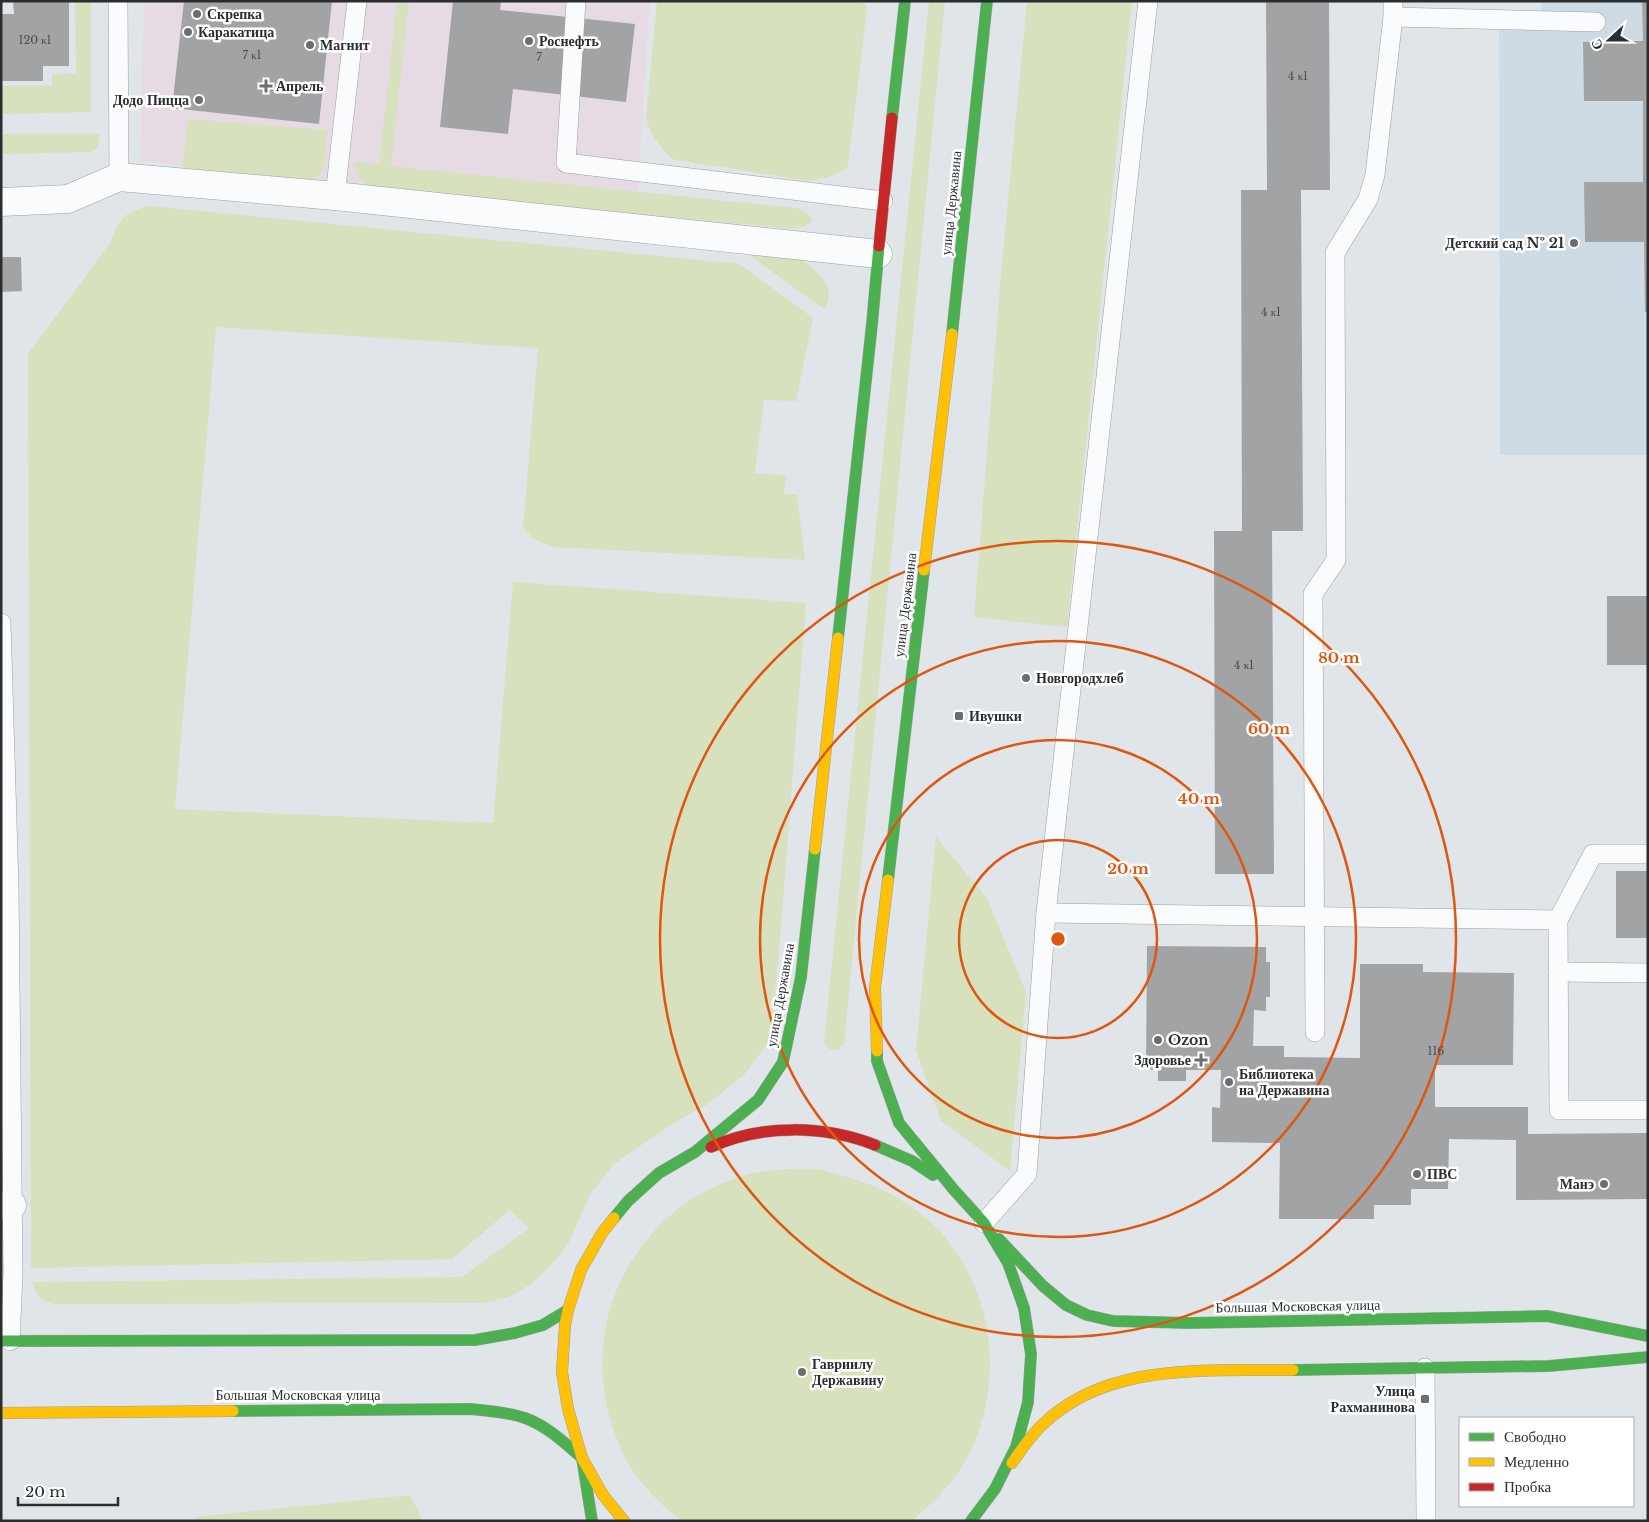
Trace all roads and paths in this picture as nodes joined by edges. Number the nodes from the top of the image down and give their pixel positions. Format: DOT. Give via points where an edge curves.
graph roads {
  1 [pos="118,1"];
  2 [pos="357,1"];
  3 [pos="576,1"];
  4 [pos="905,1"];
  5 [pos="987,1"];
  6 [pos="1148,1"];
  7 [pos="1393,9"];
  8 [pos="1596,22"];
  9 [pos="119,176"];
  10 [pos="335,196"];
  11 [pos="883,200"];
  12 [pos="1,202"];
  13 [pos="878,254"];
  14 [pos="1,623"];
  15 [pos="1648,854"];
  16 [pos="1046,913"];
  17 [pos="1314,916"];
  18 [pos="1558,920"];
  19 [pos="1558,972"];
  20 [pos="1648,973"];
  21 [pos="1315,1032"];
  22 [pos="1648,1110"];
  23 [pos="695,1152"];
  24 [pos="954,1190"];
  25 [pos="6,1205"];
  26 [pos="984,1223"];
  27 [pos="568,1310"];
  28 [pos="1648,1336"];
  29 [pos="6,1341"];
  30 [pos="1648,1357"];
  31 [pos="1425,1368"];
  32 [pos="1,1413"];
  33 [pos="582,1458"];
  34 [pos="995,1489"];
  35 [pos="1426,1520"];
  36 [pos="592,1521"];
  37 [pos="624,1521"];
  38 [pos="970,1521"];
  1 -- 9 [label="lane"];
  2 -- 10 [label="lane"];
  3 -- 11 [label="lane" via="566,163"];
  4 -- 11 [label="main road, улица Державина"];
  5 -- 24 [label="main road, улица Державина" via="875,988 877,1061 899,1123"];
  6 -- 16 [label="lane"];
  7 -- 8 [label="lane"];
  7 -- 17 [label="lane" via="1375,175 1368,199 1335,253 1336,560 1313,594"];
  9 -- 10 [label="street"];
  9 -- 12 [label="street" via="68,199"];
  10 -- 13 [label="street"];
  11 -- 13 [label="main road, улица Державина"];
  13 -- 23 [label="main road, улица Державина" via="801,977 783,1062 758,1100"];
  14 -- 25 [label="lane" via="9,887"];
  15 -- 18 [label="lane" via="1593,854"];
  16 -- 17 [label="lane"];
  16 -- 26 [label="lane" via="1027,1174"];
  17 -- 18 [label="lane"];
  17 -- 21 [label="lane"];
  18 -- 19 [label="lane"];
  19 -- 20 [label="lane"];
  19 -- 22 [label="lane" via="1560,1110"];
  23 -- 24 [label="main road, улица Державина" via="739,1136 784,1130 830,1132 884,1147 917,1163"];
  23 -- 27 [label="main road, улица Державина" via="659,1173 612,1220 581,1270"];
  24 -- 26 [label="main road, улица Державина"];
  25 -- 29 [label="lane" via="13,1273"];
  26 -- 28 [label="main road, Большая Московская улица" via="1043,1286 1066,1305 1087,1315 1113,1321 1189,1323 1548,1316"];
  26 -- 34 [label="main road, улица Державина" via="1008,1263 1021,1299 1031,1354 1028,1402 1016,1447"];
  27 -- 29 [label="main road" via="543,1326 475,1340"];
  27 -- 33 [label="main road, улица Державина" via="562,1372 568,1409"];
  30 -- 31 [label="main road" via="1549,1366"];
  31 -- 34 [label="main road" via="1172,1372 1128,1379 1085,1395 1044,1423 1026,1441"];
  31 -- 35 [label="lane"];
  32 -- 33 [label="main road, Большая Московская улица" via="471,1409 515,1416 538,1424"];
  33 -- 36 [label="main road"];
  33 -- 37 [label="main road, улица Державина" via="602,1495"];
  34 -- 38 [label="main road, улица Державина"];
}
